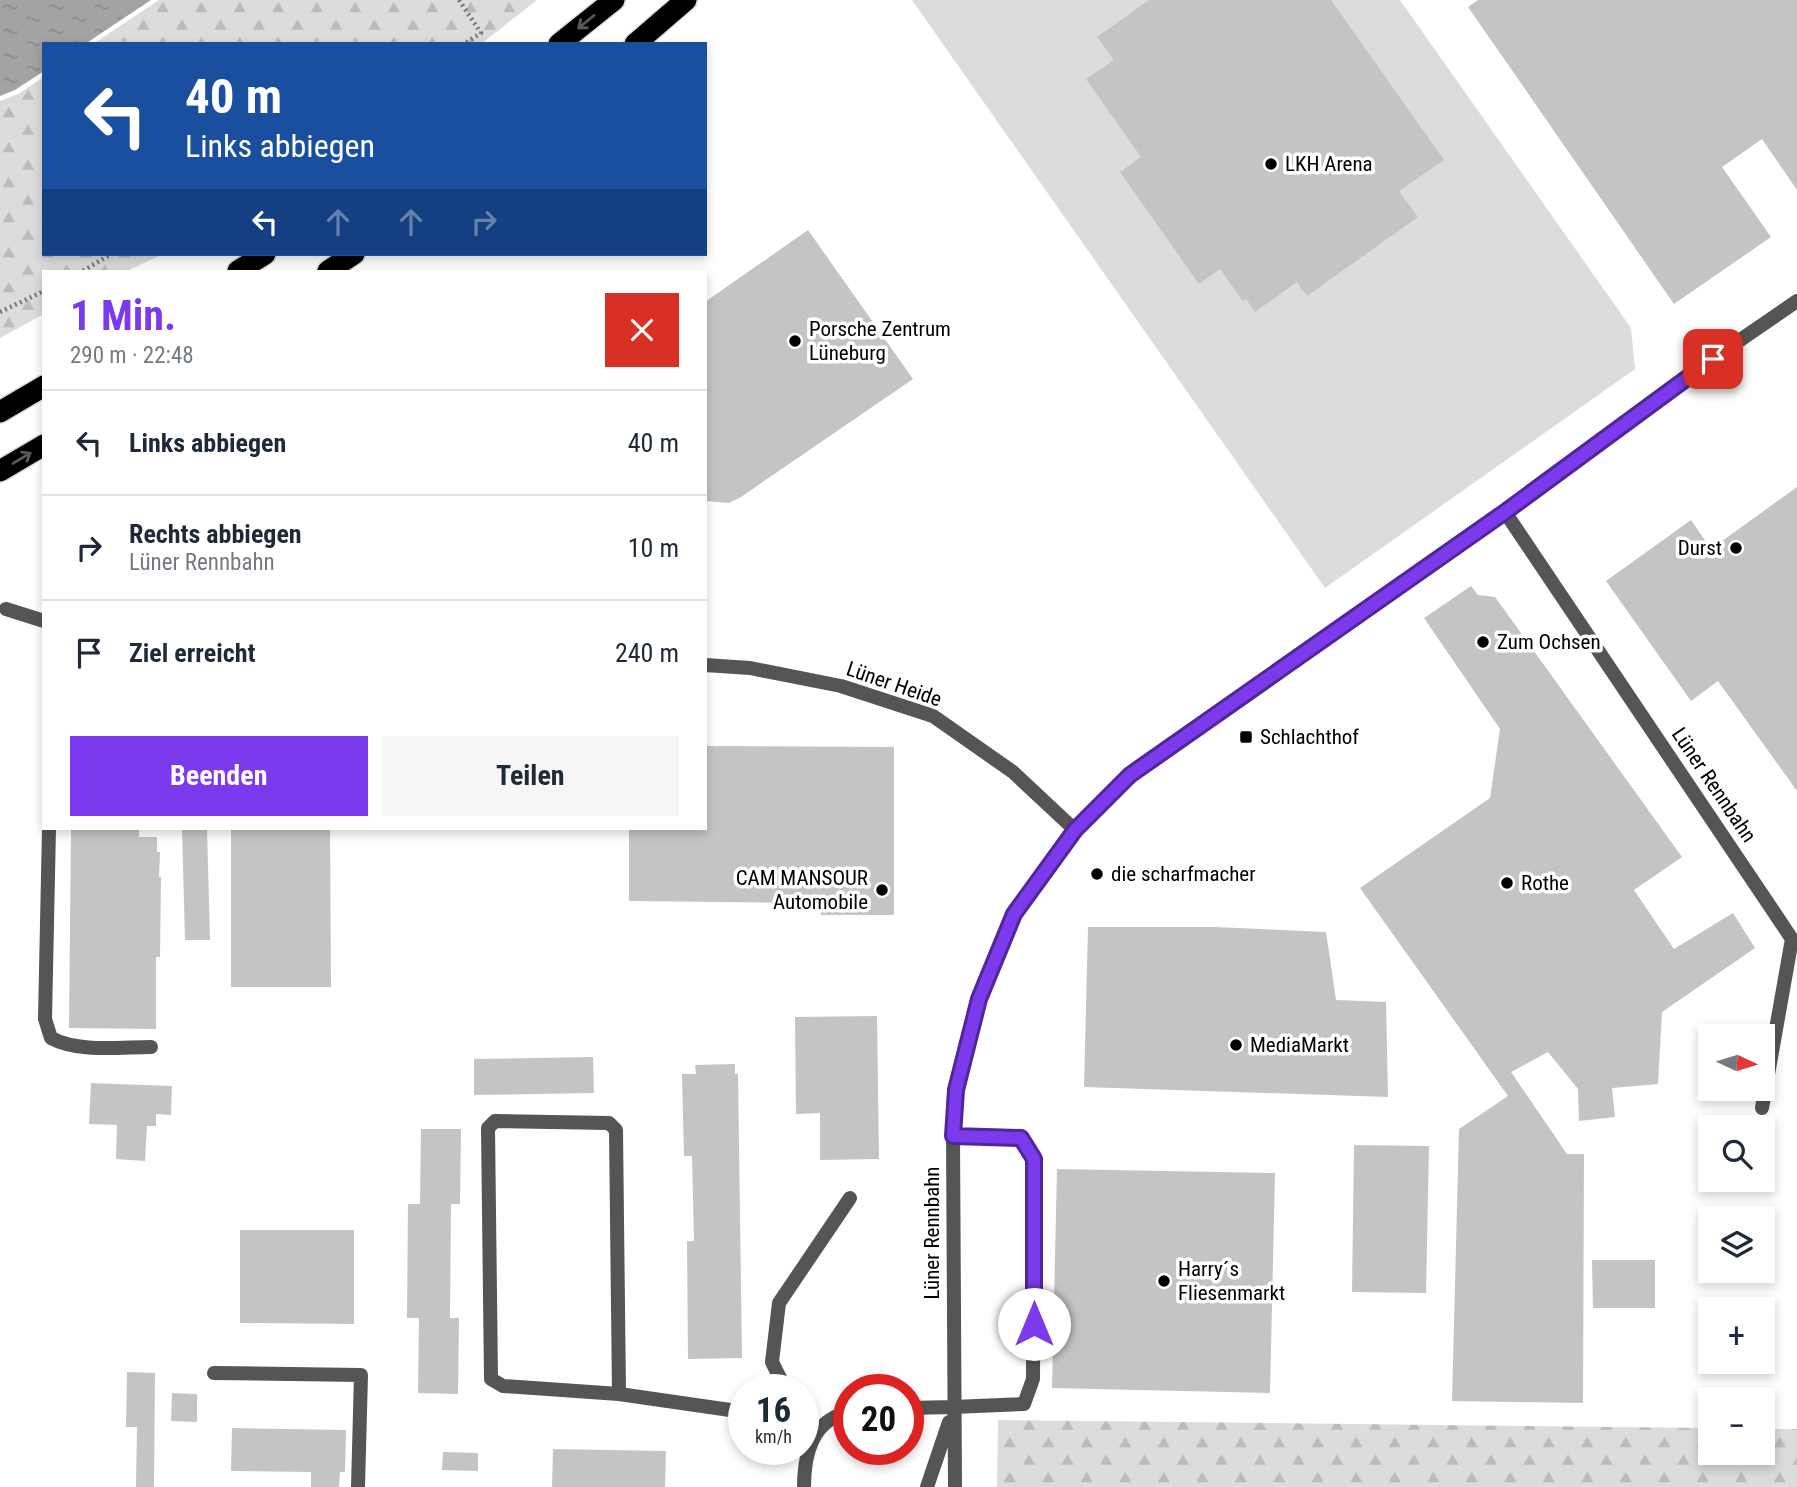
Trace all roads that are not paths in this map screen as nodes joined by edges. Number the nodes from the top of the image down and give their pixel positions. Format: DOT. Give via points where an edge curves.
graph roads {
  1 [pos="614,0"];
  2 [pos="686,0"];
  3 [pos="562,42"];
  4 [pos="637,42"];
  5 [pos="262,256"];
  6 [pos="352,256"];
  7 [pos="240,270"];
  8 [pos="330,270"];
  9 [pos="1797,301"];
  10 [pos="42,387"];
  11 [pos="0,412"];
  12 [pos="42,446"];
  13 [pos="0,471"];
  14 [pos="1505,512"];
  15 [pos="6,609"];
  16 [pos="42,620"];
  17 [pos="707,665"];
  18 [pos="48,830"];
  19 [pos="1075,830"];
  20 [pos="151,1047"];
  21 [pos="1762,1108"];
  22 [pos="953,1136"];
  23 [pos="849,1198"];
  24 [pos="214,1373"];
  25 [pos="778,1374"];
  26 [pos="619,1394"];
  27 [pos="953,1407"];
  28 [pos="924,1408"];
  29 [pos="728,1410"];
  30 [pos="833,1418"];
  31 [pos="819,1429"];
  32 [pos="804,1465"];
  33 [pos="358,1487"];
  34 [pos="804,1487"];
  35 [pos="927,1487"];
  36 [pos="955,1487"];
  1 -- 3 [label="highway, one-way"];
  2 -- 4 [label="highway"];
  5 -- 7 [label="highway"];
  6 -- 8 [label="highway"];
  9 -- 14 [label="street, Lüner Rennbahn"];
  10 -- 11 [label="highway"];
  13 -- 12 [label="highway, one-way"];
  14 -- 19 [label="street, Lüner Rennbahn" via="1130,775"];
  14 -- 21 [label="street, Lüner Rennbahn" via="1792,939"];
  15 -- 16 [label="street"];
  17 -- 19 [label="street, Lüner Heide" via="750,668 841,686 933,716 1013,772"];
  18 -- 20 [label="street" via="45,1020 51,1038 79,1046"];
  19 -- 22 [label="street, Lüner Rennbahn" via="1014,914 979,999 956,1090"];
  22 -- 27 [label="street, Lüner Rennbahn"];
  22 -- 27 [label="street" via="1021,1138 1034,1159 1033,1379 1024,1404"];
  23 -- 25 [label="street" via="779,1303 772,1362"];
  24 -- 33 [label="street" via="361,1375"];
  26 -- 26 [label="street" via="503,1386 491,1379 488,1128 495,1121 609,1123 616,1130"];
  26 -- 29 [label="street"];
  27 -- 28 [label="street"];
  27 -- 35 [label="street"];
  27 -- 36 [label="street, Lüner Rennbahn"];
  30 -- 31 [label="street"];
  32 -- 34 [label="street"];
}
